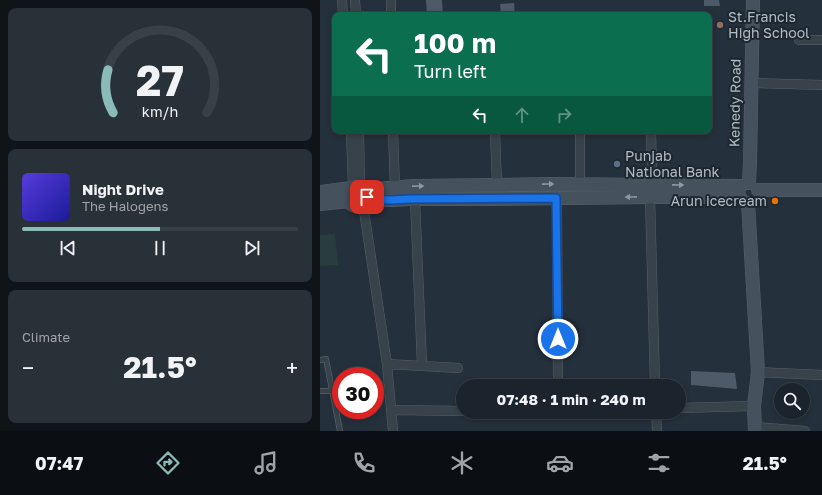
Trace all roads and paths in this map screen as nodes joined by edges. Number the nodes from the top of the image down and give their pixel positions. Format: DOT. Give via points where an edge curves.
graph roads {
  1 [pos="342,0"];
  2 [pos="355,0"];
  3 [pos="391,0"];
  4 [pos="753,0"];
  5 [pos="343,12"];
  6 [pos="356,12"];
  7 [pos="391,12"];
  8 [pos="799,40"];
  9 [pos="822,40"];
  10 [pos="751,83"];
  11 [pos="822,85"];
  12 [pos="351,134"];
  13 [pos="359,134"];
  14 [pos="393,134"];
  15 [pos="495,134"];
  16 [pos="580,134"];
  17 [pos="651,134"];
  18 [pos="580,184"];
  19 [pos="496,185"];
  20 [pos="394,188"];
  21 [pos="822,190"];
  22 [pos="650,191"];
  23 [pos="320,192"];
  24 [pos="360,192"];
  25 [pos="747,192"];
  26 [pos="556,198"];
  27 [pos="415,200"];
  28 [pos="320,204"];
  29 [pos="320,358"];
  30 [pos="387,364"];
  31 [pos="422,365"];
  32 [pos="458,368"];
  33 [pos="758,372"];
  34 [pos="822,375"];
  35 [pos="558,379"];
  36 [pos="655,379"];
  37 [pos="332,390"];
  38 [pos="320,391"];
  39 [pos="754,406"];
  40 [pos="686,408"];
  41 [pos="391,410"];
  42 [pos="456,411"];
  43 [pos="338,419"];
  44 [pos="656,419"];
  45 [pos="755,429"];
  46 [pos="340,431"];
  47 [pos="393,431"];
  48 [pos="657,431"];
  49 [pos="805,431"];
  1 -- 5 [label="street"];
  2 -- 6 [label="street"];
  3 -- 7 [label="street"];
  4 -- 10 [label="main road, Kenedy Road"];
  8 -- 9 [label="street"];
  10 -- 11 [label="street"];
  10 -- 25 [label="main road, Kenedy Road"];
  12 -- 24 [label="street"];
  13 -- 24 [label="street"];
  14 -- 20 [label="street"];
  15 -- 19 [label="street"];
  16 -- 18 [label="street"];
  17 -- 22 [label="street"];
  19 -- 18 [label="main road, one-way"];
  18 -- 22 [label="main road"];
  20 -- 19 [label="main road, one-way"];
  20 -- 24 [label="main road"];
  21 -- 25 [label="main road"];
  22 -- 25 [label="main road"];
  22 -- 26 [label="main road, one-way"];
  22 -- 36 [label="street"];
  23 -- 24 [label="main road"];
  24 -- 27 [label="main road" via="391,200"];
  24 -- 28 [label="main road" via="360,206 355,206 349,201"];
  24 -- 30 [label="street"];
  25 -- 33 [label="main road, Kenedy Road"];
  26 -- 27 [label="main road"];
  26 -- 35 [label="street"];
  27 -- 31 [label="street"];
  29 -- 37 [label="lane" via="326,359"];
  30 -- 31 [label="street"];
  30 -- 41 [label="street"];
  31 -- 32 [label="street"];
  33 -- 34 [label="street"];
  33 -- 39 [label="main road, Kenedy Road"];
  37 -- 38 [label="lane"];
  39 -- 40 [label="street"];
  39 -- 45 [label="main road, Kenedy Road"];
  41 -- 42 [label="street"];
  41 -- 47 [label="street"];
  43 -- 46 [label="lane"];
  44 -- 48 [label="street"];
  45 -- 49 [label="street"];
}
